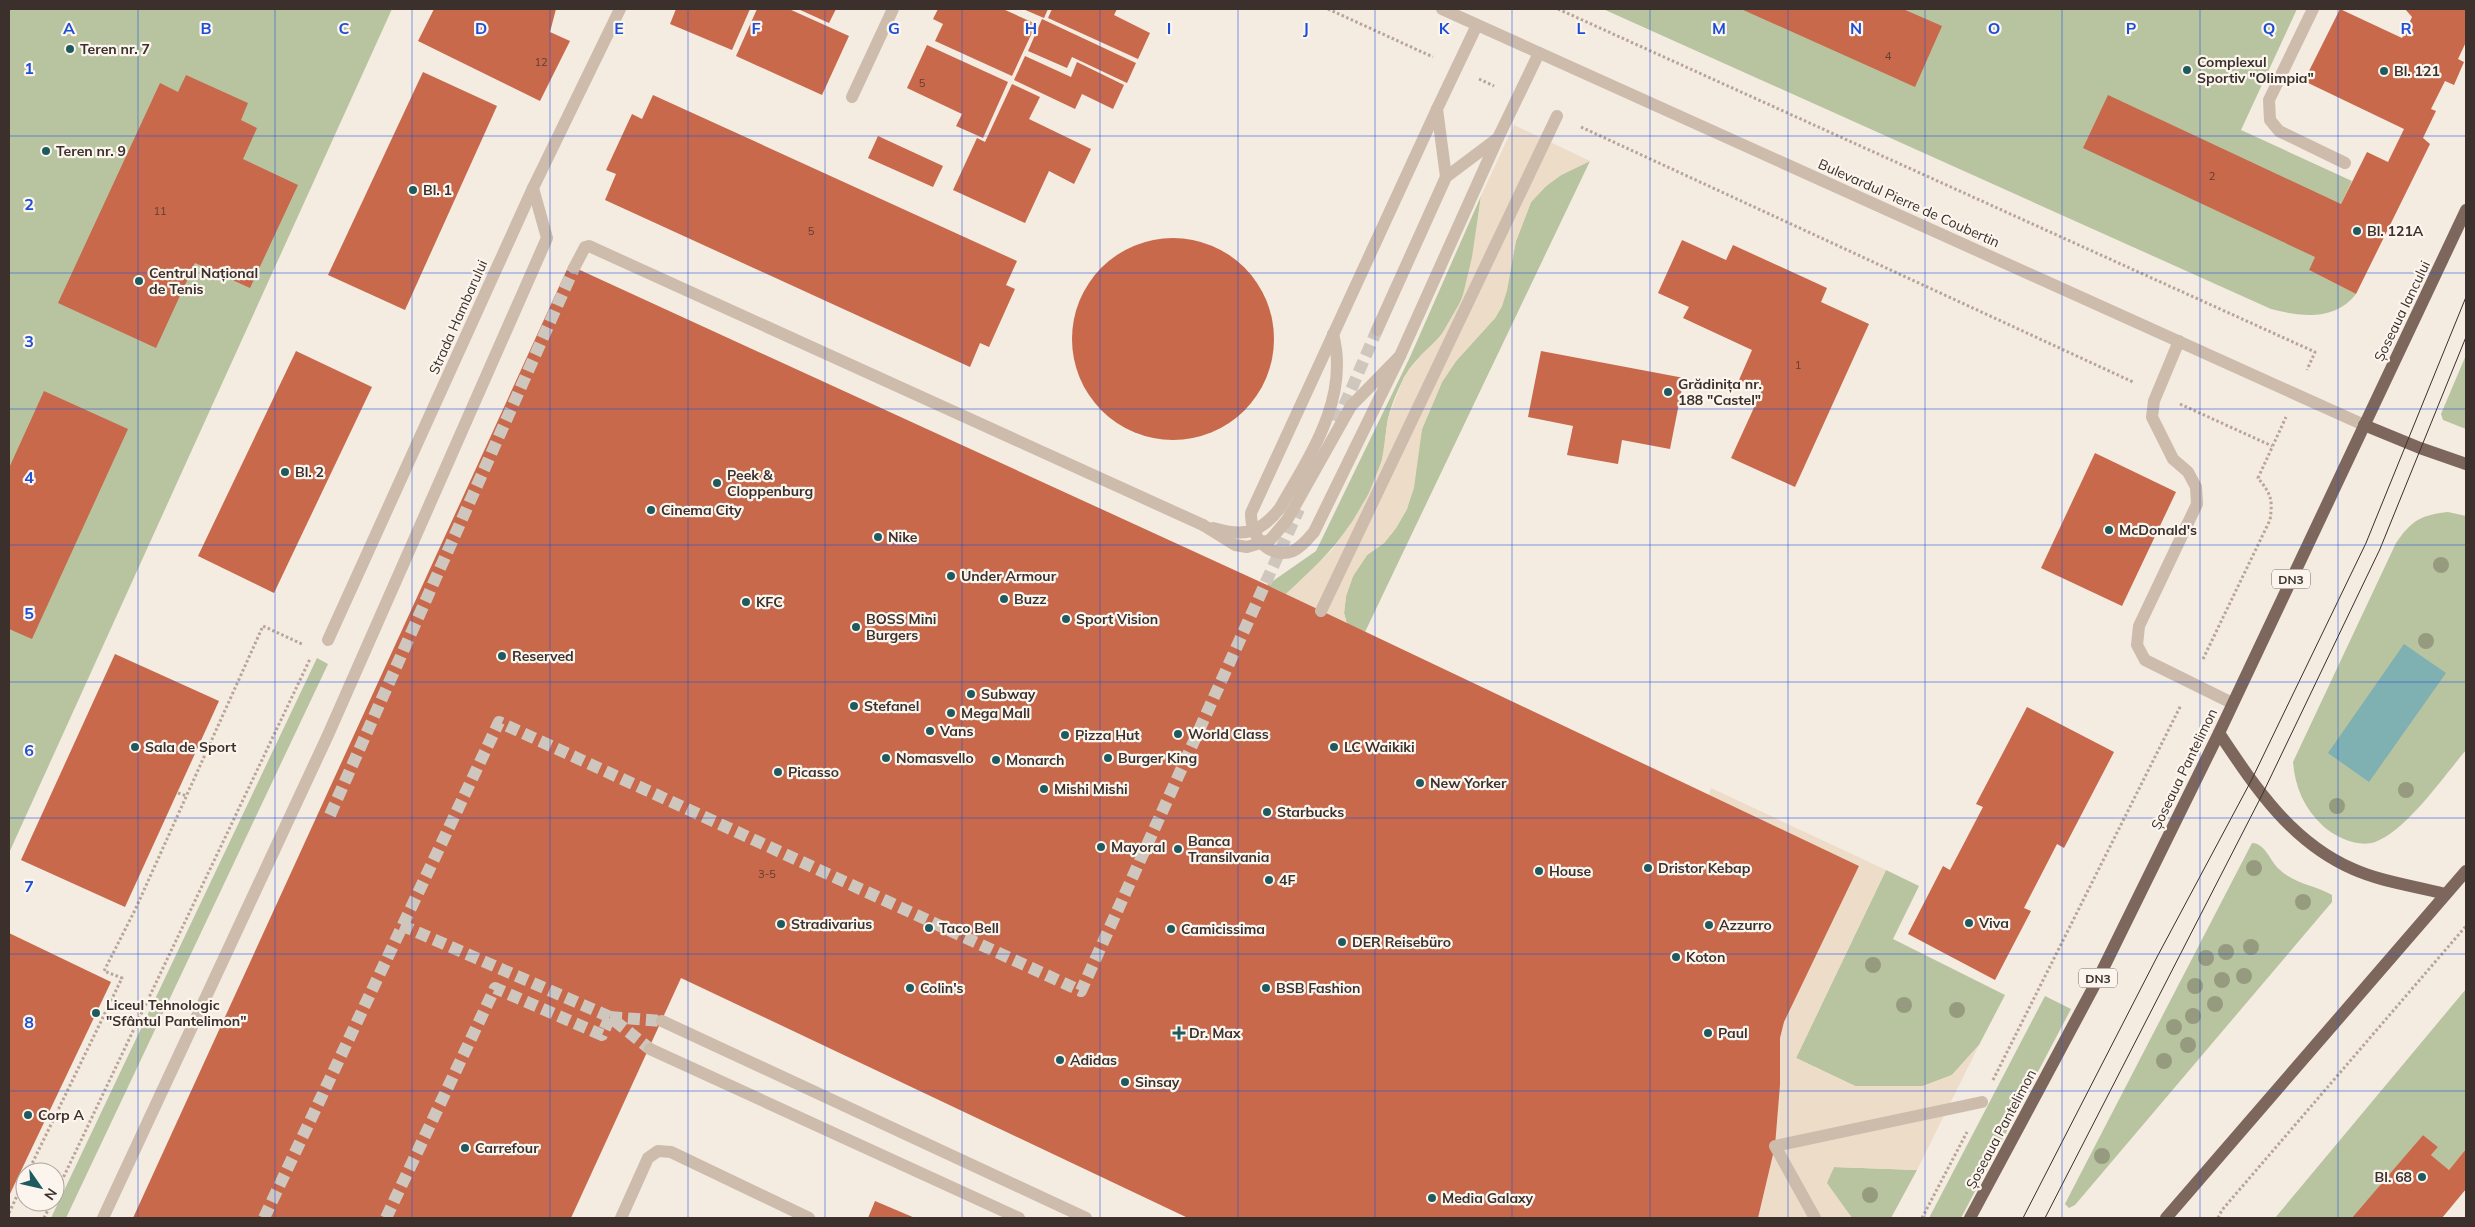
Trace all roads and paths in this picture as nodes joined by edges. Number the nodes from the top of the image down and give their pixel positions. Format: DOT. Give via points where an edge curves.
graph roads {
  1 [pos="620,9"];
  2 [pos="893,9"];
  3 [pos="1328,9"];
  4 [pos="1442,9"];
  5 [pos="1558,9"];
  6 [pos="2313,9"];
  7 [pos="1477,24"];
  8 [pos="1539,54"];
  9 [pos="1456,68"];
  10 [pos="852,97"];
  11 [pos="1518,98"];
  12 [pos="1437,109"];
  13 [pos="1557,116"];
  14 [pos="1498,138"];
  15 [pos="2345,163"];
  16 [pos="1446,176"];
  17 [pos="533,188"];
  18 [pos="2466,210"];
  19 [pos="574,268"];
  20 [pos="1377,330"];
  21 [pos="1333,334"];
  22 [pos="2179,341"];
  23 [pos="2316,352"];
  24 [pos="1400,356"];
  25 [pos="2157,393"];
  26 [pos="2364,425"];
  27 [pos="2466,464"];
  28 [pos="1203,525"];
  29 [pos="1261,544"];
  30 [pos="1320,611"];
  31 [pos="328,640"];
  32 [pos="314,650"];
  33 [pos="2191,684"];
  34 [pos="2232,703"];
  35 [pos="2219,733"];
  36 [pos="178,793"];
  37 [pos="187,796"];
  38 [pos="2466,871"];
  39 [pos="2445,894"];
  40 [pos="2466,926"];
  41 [pos="662,1021"];
  42 [pos="650,1049"];
  43 [pos="1982,1102"];
  44 [pos="33,1162"];
  45 [pos="65,1174"];
  46 [pos="15,1200"];
  47 [pos="9,1213"];
  48 [pos="103,1218"];
  49 [pos="621,1218"];
  50 [pos="809,1218"];
  51 [pos="1019,1218"];
  52 [pos="1086,1218"];
  53 [pos="1815,1218"];
  54 [pos="1922,1218"];
  55 [pos="1970,1218"];
  56 [pos="2166,1218"];
  57 [pos="2217,1218"];
  1 -- 17 [label="street, Strada Hambarului"];
  2 -- 10 [label="street"];
  3 -- 9 [label="path"];
  4 -- 7 [label="street, Bulevardul Pierre de Coubertin"];
  5 -- 23 [label="path"];
  6 -- 15 [label="street" via="2269,100 2270,120 2279,132"];
  7 -- 8 [label="street, Bulevardul Pierre de Coubertin"];
  7 -- 9 [label="street"];
  8 -- 11 [label="street"];
  8 -- 22 [label="street, Bulevardul Pierre de Coubertin"];
  9 -- 11 [label="path"];
  9 -- 12 [label="street"];
  11 -- 14 [label="street"];
  12 -- 16 [label="street"];
  12 -- 21 [label="street"];
  13 -- 25 [label="path"];
  13 -- 30 [label="street"];
  14 -- 16 [label="street"];
  14 -- 24 [label="street"];
  16 -- 20 [label="street"];
  17 -- 31 [label="street, Strada Hambarului"];
  17 -- 48 [label="street" via="548,238 328,735"];
  18 -- 26 [label="main road, Șoseaua Iancului / DN3"];
  19 -- 28 [label="street" via="585,247 589,246"];
  21 -- 28 [label="street, bridge" via="1338,353 1328,417 1280,508 1256,530 1231,532"];
  21 -- 29 [label="street" via="1251,513 1250,523"];
  22 -- 25 [label="street"];
  22 -- 26 [label="street, Bulevardul Pierre de Coubertin"];
  24 -- 29 [label="street, bridge" via="1351,406 1288,520 1270,540"];
  24 -- 29 [label="street" via="1314,532 1295,550 1285,553"];
  25 -- 33 [label="street" via="2152,417 2173,459 2188,472 2196,488 2197,504 2139,626 2137,645 2145,660"];
  25 -- 33 [label="path" via="2272,446 2258,478 2273,503 2270,520"];
  26 -- 27 [label="main road"];
  26 -- 34 [label="main road, Șoseaua Pantelimon / DN3"];
  28 -- 29 [label="street, bridge" via="1235,545"];
  31 -- 32 [label="path" via="321,653"];
  32 -- 37 [label="path" via="263,626"];
  32 -- 45 [label="path"];
  33 -- 34 [label="street"];
  33 -- 43 [label="path"];
  34 -- 35 [label="main road, Șoseaua Pantelimon / DN3"];
  35 -- 39 [label="main road" via="2277,814 2318,850 2354,870"];
  35 -- 55 [label="main road, Șoseaua Pantelimon / DN3" via="2098,978"];
  36 -- 37 [label="path"];
  37 -- 44 [label="path" via="104,971 122,978"];
  38 -- 39 [label="main road"];
  39 -- 56 [label="main road"];
  40 -- 57 [label="path"];
  41 -- 52 [label="street"];
  42 -- 51 [label="street"];
  43 -- 53 [label="street" via="1775,1146"];
  43 -- 54 [label="path"];
  46 -- 47 [label="path"];
  49 -- 50 [label="street" via="648,1158 658,1151 671,1152"];
}
